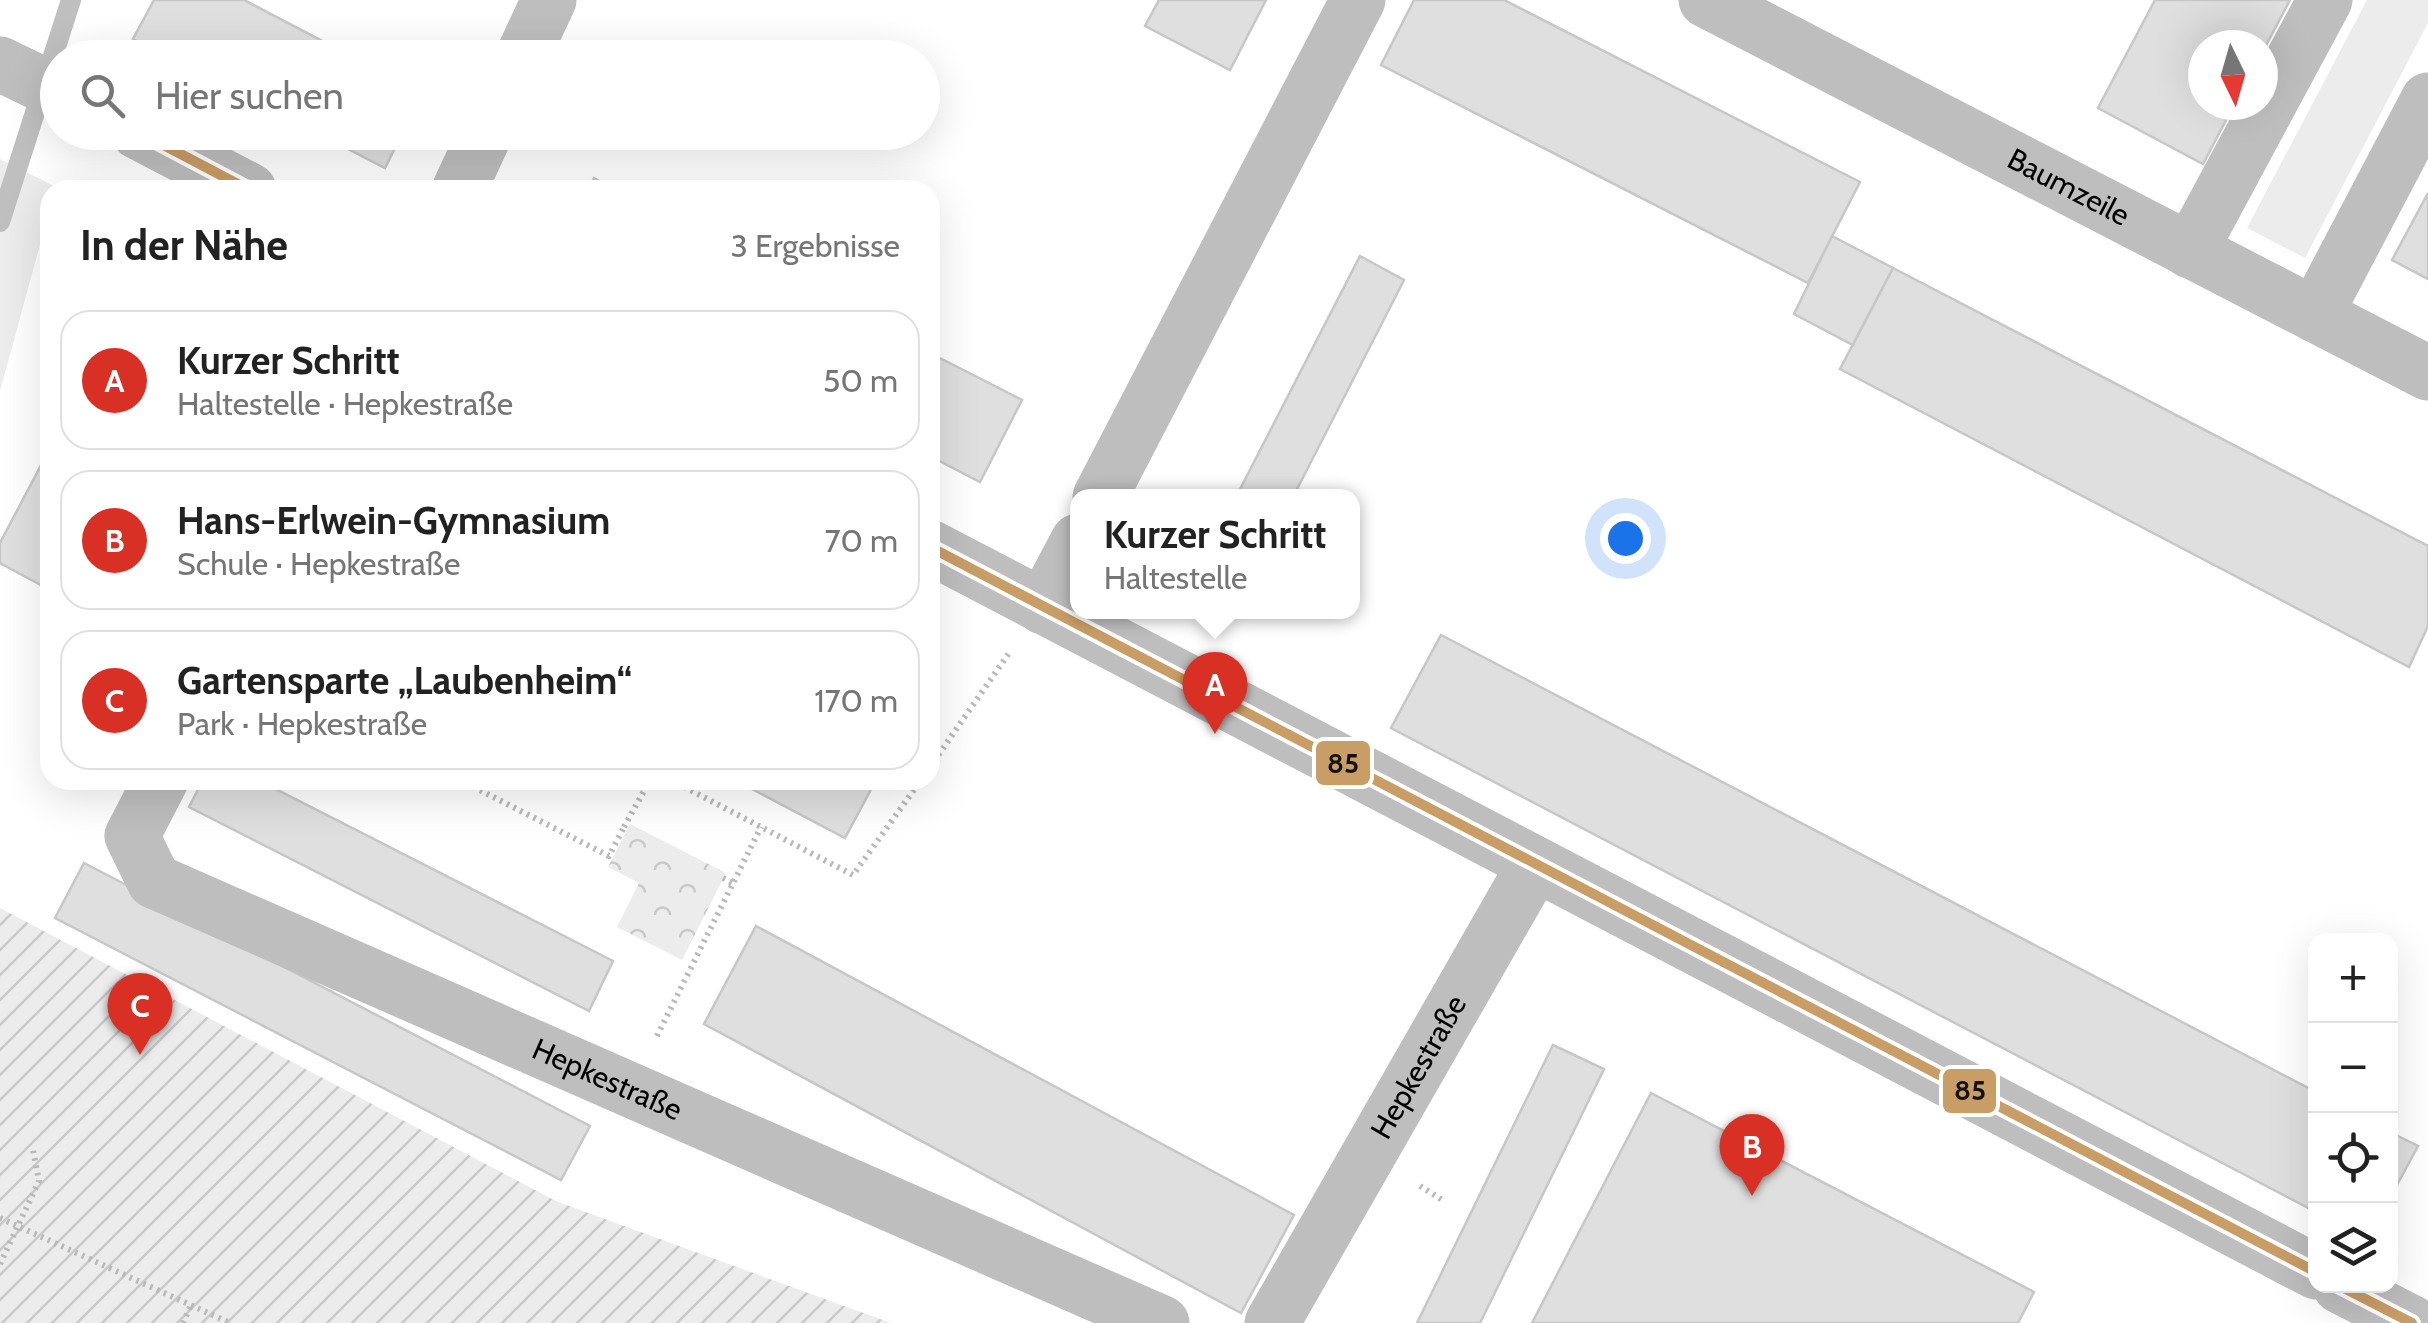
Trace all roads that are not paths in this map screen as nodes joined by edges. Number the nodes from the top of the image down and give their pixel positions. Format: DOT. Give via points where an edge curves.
graph roads {
  1 [pos="548,0"];
  2 [pos="1358,0"];
  3 [pos="1706,0"];
  4 [pos="2326,0"];
  5 [pos="530,40"];
  6 [pos="2,65"];
  7 [pos="40,83"];
  8 [pos="2428,100"];
  9 [pos="172,150"];
  10 [pos="478,150"];
  11 [pos="230,180"];
  12 [pos="464,180"];
  13 [pos="2190,251"];
  14 [pos="2315,315"];
  15 [pos="2428,373"];
  16 [pos="1104,489"];
  17 [pos="940,551"];
  18 [pos="1070,554"];
  19 [pos="1040,604"];
  20 [pos="156,790"];
  21 [pos="1536,864"];
  22 [pos="2308,1268"];
  23 [pos="2354,1293"];
  24 [pos="1162,1323"];
  25 [pos="1272,1323"];
  26 [pos="2412,1323"];
  1 -- 5 [label="street"];
  2 -- 16 [label="street"];
  3 -- 13 [label="street, Baumzeile"];
  4 -- 13 [label="street"];
  6 -- 7 [label="street"];
  8 -- 14 [label="street"];
  9 -- 11 [label="street"];
  10 -- 12 [label="street"];
  13 -- 14 [label="street, Baumzeile"];
  14 -- 15 [label="street, Baumzeile"];
  17 -- 19 [label="street"];
  18 -- 19 [label="street"];
  19 -- 21 [label="street"];
  20 -- 24 [label="street, Hepkestraße" via="132,836 154,881"];
  21 -- 22 [label="street"];
  21 -- 25 [label="street, Hepkestraße"];
  23 -- 26 [label="street"];
}
